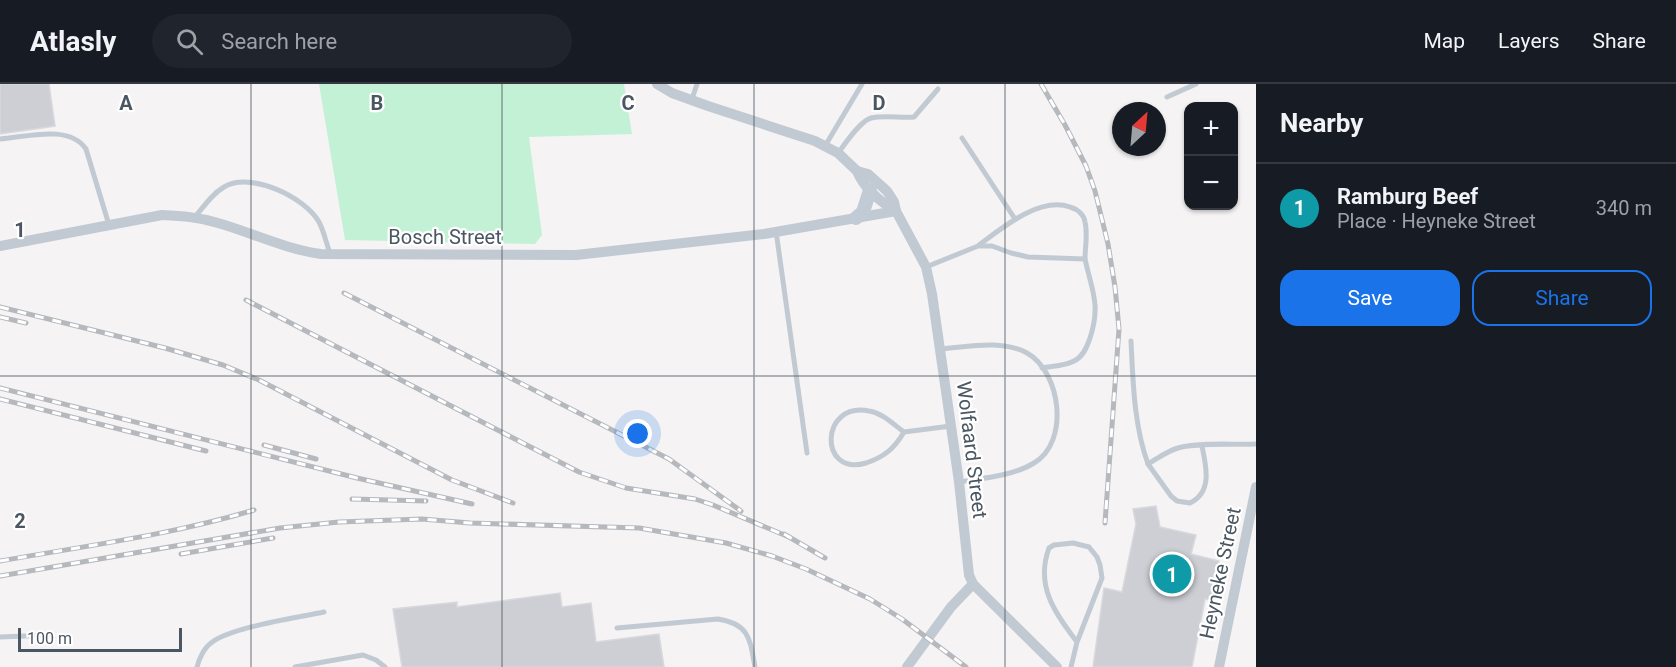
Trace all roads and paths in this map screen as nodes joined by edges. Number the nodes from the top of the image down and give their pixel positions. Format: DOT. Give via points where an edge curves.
graph roads {
  1 [pos="657,84"];
  2 [pos="697,84"];
  3 [pos="861,84"];
  4 [pos="1196,84"];
  5 [pos="938,89"];
  6 [pos="1167,97"];
  7 [pos="692,99"];
  8 [pos="962,138"];
  9 [pos="0,139"];
  10 [pos="825,146"];
  11 [pos="838,153"];
  12 [pos="857,171"];
  13 [pos="870,190"];
  14 [pos="896,211"];
  15 [pos="195,218"];
  16 [pos="856,218"];
  17 [pos="1016,219"];
  18 [pos="109,225"];
  19 [pos="776,231"];
  20 [pos="0,246"];
  21 [pos="978,246"];
  22 [pos="330,254"];
  23 [pos="1085,259"];
  24 [pos="926,267"];
  25 [pos="1131,341"];
  26 [pos="941,349"];
  27 [pos="1042,368"];
  28 [pos="951,426"];
  29 [pos="904,432"];
  30 [pos="1256,444"];
  31 [pos="1202,446"];
  32 [pos="807,453"];
  33 [pos="1148,464"];
  34 [pos="959,482"];
  35 [pos="1256,487"];
  36 [pos="973,584"];
  37 [pos="324,612"];
  38 [pos="617,628"];
  39 [pos="50,635"];
  40 [pos="0,637"];
  41 [pos="1077,642"];
  42 [pos="197,667"];
  43 [pos="295,667"];
  44 [pos="385,667"];
  45 [pos="755,667"];
  46 [pos="907,667"];
  47 [pos="1056,667"];
  48 [pos="1071,667"];
  49 [pos="1219,667"];
  1 -- 7 [label="street, Wolfaard Street"];
  2 -- 7 [label="lane"];
  3 -- 10 [label="lane"];
  4 -- 6 [label="lane"];
  5 -- 11 [label="lane" via="914,117 873,117 865,121"];
  7 -- 10 [label="street, Wolfaard Street"];
  8 -- 17 [label="lane"];
  9 -- 18 [label="lane" via="67,135 81,142"];
  10 -- 11 [label="street, Wolfaard Street"];
  11 -- 12 [label="street, Wolfaard Street"];
  12 -- 13 [label="street, Wolfaard Street"];
  12 -- 14 [label="street, Wolfaard Street" via="868,174 887,191"];
  13 -- 14 [label="street, Wolfaard Street"];
  13 -- 16 [label="street" via="863,212"];
  14 -- 16 [label="street, Bosch Street"];
  14 -- 24 [label="street, Wolfaard Street"];
  15 -- 18 [label="street, Bosch Street" via="162,214"];
  15 -- 22 [label="street, Bosch Street" via="294,249"];
  15 -- 22 [label="lane" via="226,185 260,184 292,196 305,206 319,222"];
  16 -- 19 [label="street, Bosch Street"];
  17 -- 21 [label="lane"];
  17 -- 23 [label="lane" via="1050,205 1077,210 1085,220"];
  18 -- 20 [label="street, Bosch Street"];
  19 -- 22 [label="street, Bosch Street" via="576,255"];
  19 -- 32 [label="lane"];
  21 -- 23 [label="lane" via="992,246 1028,257"];
  21 -- 24 [label="lane"];
  23 -- 27 [label="lane" via="1097,308 1088,343 1081,357 1072,363"];
  24 -- 26 [label="street, Wolfaard Street"];
  25 -- 33 [label="lane" via="1138,422"];
  26 -- 27 [label="lane" via="1010,346 1028,353"];
  26 -- 28 [label="street, Wolfaard Street"];
  27 -- 34 [label="lane" via="1056,399 1057,423 1049,449 1036,462 1018,471"];
  28 -- 29 [label="lane"];
  28 -- 34 [label="street, Wolfaard Street"];
  29 -- 29 [label="lane" via="882,416 855,410 836,421 831,447 842,462 861,464 892,450"];
  30 -- 31 [label="lane"];
  31 -- 33 [label="lane" via="1176,449"];
  31 -- 33 [label="lane" via="1207,475 1202,495 1190,503 1171,496"];
  34 -- 36 [label="street, Wolfaard Street" via="967,564"];
  35 -- 49 [label="street, Heyneke Street"];
  36 -- 46 [label="street"];
  36 -- 47 [label="street"];
  37 -- 42 [label="lane" via="226,634 209,644"];
  38 -- 45 [label="lane" via="731,621 750,637"];
  39 -- 40 [label="lane"];
  41 -- 41 [label="lane" via="1102,579 1100,565 1089,547 1073,543 1054,545 1048,548 1044,559 1044,581 1055,611"];
  41 -- 48 [label="lane"];
  43 -- 44 [label="lane" via="363,655"];
}
